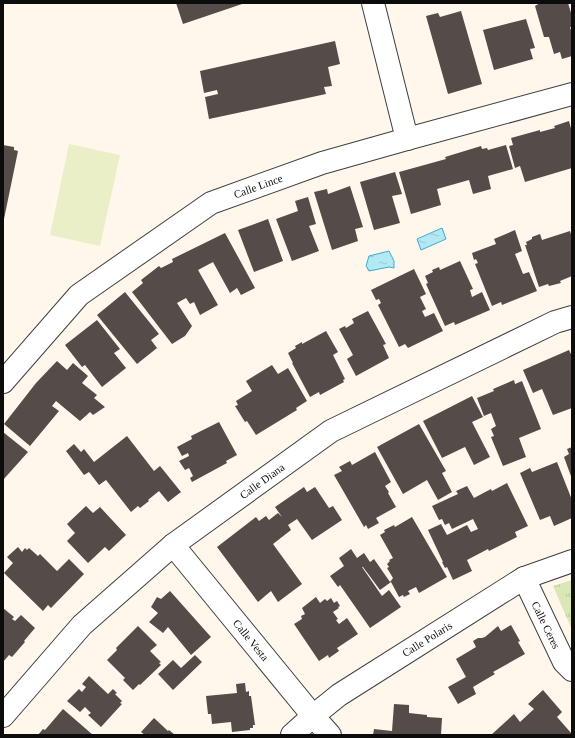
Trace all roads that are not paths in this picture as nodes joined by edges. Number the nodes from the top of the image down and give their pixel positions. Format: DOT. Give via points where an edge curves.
graph roads {
  1 [pos="373,3"];
  2 [pos="572,94"];
  3 [pos="407,139"];
  4 [pos="572,317"];
  5 [pos="3,382"];
  6 [pos="173,545"];
  7 [pos="572,561"];
  8 [pos="524,578"];
  9 [pos="572,670"];
  10 [pos="3,716"];
  11 [pos="312,716"];
  12 [pos="292,735"];
  13 [pos="330,735"];
  1 -- 3 [label="street"];
  2 -- 3 [label="street, Calle Lince"];
  3 -- 5 [label="street, Calle Lince" via="322,163 211,203 79,295"];
  4 -- 6 [label="street, Calle Diana" via="555,322 331,431"];
  6 -- 10 [label="street, Calle Diana" via="82,625"];
  6 -- 11 [label="street, Calle Vesta"];
  7 -- 8 [label="street, Calle Polaris"];
  8 -- 9 [label="street, Calle Ceres" via="564,662"];
  8 -- 11 [label="street, Calle Polaris" via="339,695"];
  11 -- 12 [label="street, Calle Polaris"];
  11 -- 13 [label="street, Calle Vesta"];
}
